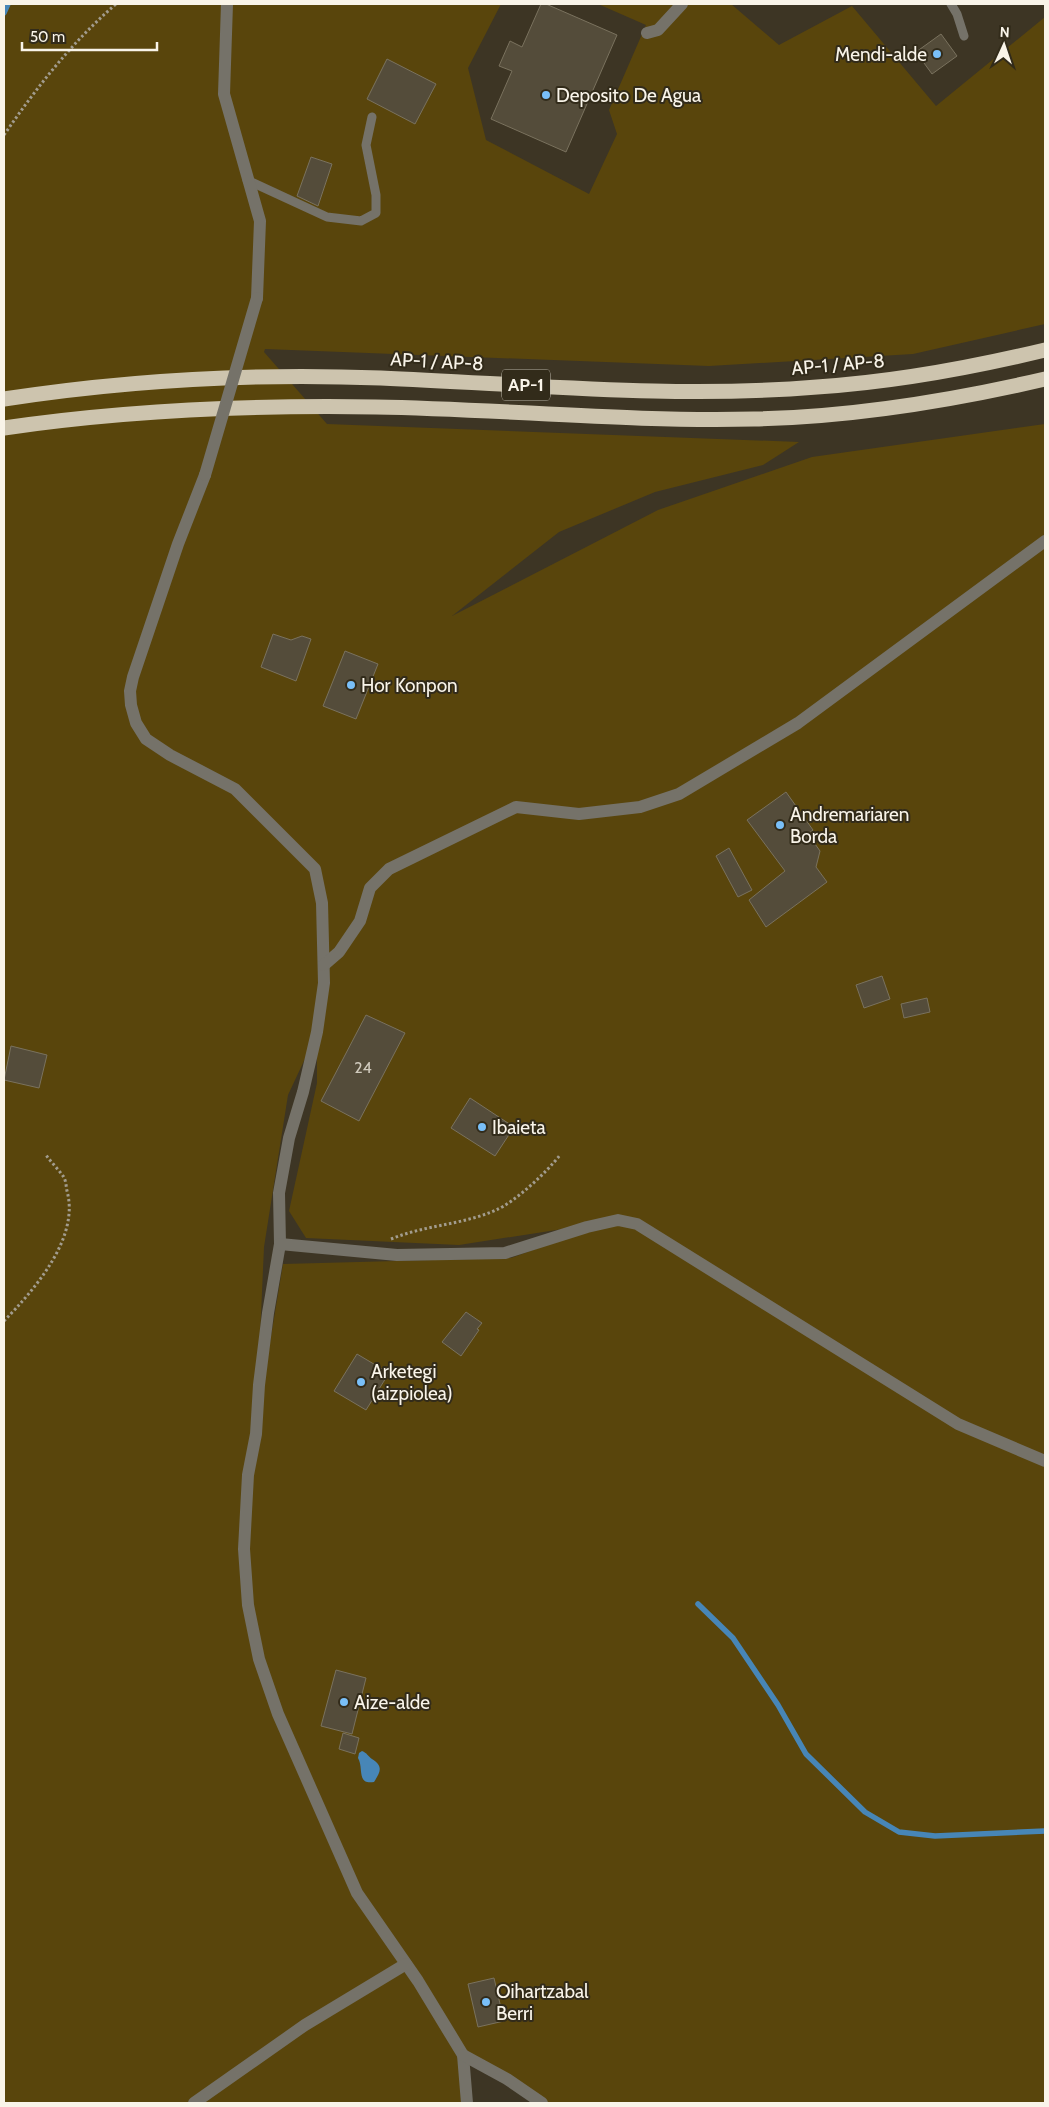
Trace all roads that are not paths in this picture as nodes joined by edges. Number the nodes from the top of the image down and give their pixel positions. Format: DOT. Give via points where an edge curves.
graph roads {
  1 [pos="227,4"];
  2 [pos="682,4"];
  3 [pos="951,4"];
  4 [pos="647,33"];
  5 [pos="964,36"];
  6 [pos="372,117"];
  7 [pos="247,180"];
  8 [pos="1045,350"];
  9 [pos="1045,379"];
  10 [pos="4,400"];
  11 [pos="4,428"];
  12 [pos="1045,541"];
  13 [pos="324,965"];
  14 [pos="280,1244"];
  15 [pos="1045,1461"];
  16 [pos="406,1964"];
  17 [pos="463,2054"];
  18 [pos="194,2103"];
  19 [pos="467,2103"];
  20 [pos="542,2103"];
  1 -- 7 [label="street" via="224,94"];
  2 -- 4 [label="street" via="658,30"];
  3 -- 5 [label="lane"];
  6 -- 7 [label="lane" via="366,145 376,195 376,213 361,221 328,216"];
  7 -- 13 [label="street, bridge" via="260,220 257,298 205,475 178,544 134,677 130,690 131,705 136,723 146,739 236,789 315,869 322,903"];
  8 -- 10 [label="highway, AP-1 / AP-8 / AP-1" via="939,372 808,388 692,392 379,378 240,378 101,387"];
  9 -- 11 [label="highway, AP-1" via="881,410 755,419 242,406 105,415"];
  12 -- 13 [label="street" via="798,723 679,794 640,807 579,814 516,807 389,869 370,888 360,922 352,934"];
  13 -- 14 [label="street" via="317,1032 289,1138 279,1193"];
  14 -- 15 [label="street" via="376,1253 505,1253 618,1220 637,1224 958,1424"];
  14 -- 16 [label="street" via="248,1475 244,1549 248,1605 259,1659 278,1714 357,1893"];
  16 -- 17 [label="street"];
  16 -- 18 [label="street" via="305,2025"];
  17 -- 19 [label="street"];
  17 -- 20 [label="street"];
}
